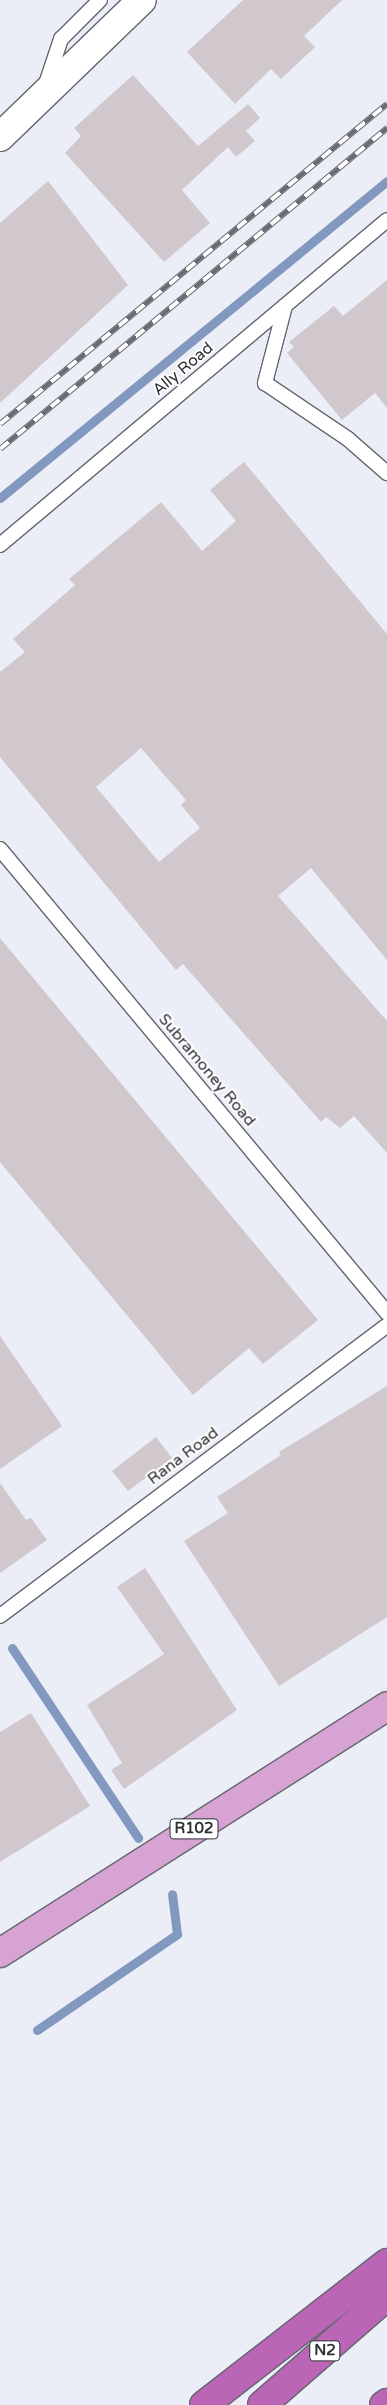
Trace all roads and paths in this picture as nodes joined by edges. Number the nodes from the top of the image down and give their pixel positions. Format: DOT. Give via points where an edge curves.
graph roads {
  1 [pos="100,0"];
  2 [pos="142,0"];
  3 [pos="43,95"];
  4 [pos="0,137"];
  5 [pos="387,220"];
  6 [pos="285,306"];
  7 [pos="387,473"];
  8 [pos="0,545"];
  9 [pos="0,849"];
  10 [pos="387,1313"];
  11 [pos="387,1325"];
  12 [pos="0,1616"];
  13 [pos="387,1706"];
  14 [pos="0,1953"];
  15 [pos="387,2263"];
  16 [pos="387,2296"];
  17 [pos="204,2405"];
  18 [pos="262,2405"];
  1 -- 3 [label="lane" via="61,39"];
  2 -- 3 [label="street"];
  3 -- 4 [label="street"];
  5 -- 6 [label="lane, Ally Road"];
  6 -- 7 [label="lane" via="264,383 336,430"];
  6 -- 8 [label="lane, Ally Road"];
  9 -- 10 [label="lane, Subramoney Road"];
  11 -- 12 [label="lane, Rana Road"];
  13 -- 14 [label="main road, R102"];
  15 -- 17 [label="highway"];
  16 -- 18 [label="highway, N2"];
}
